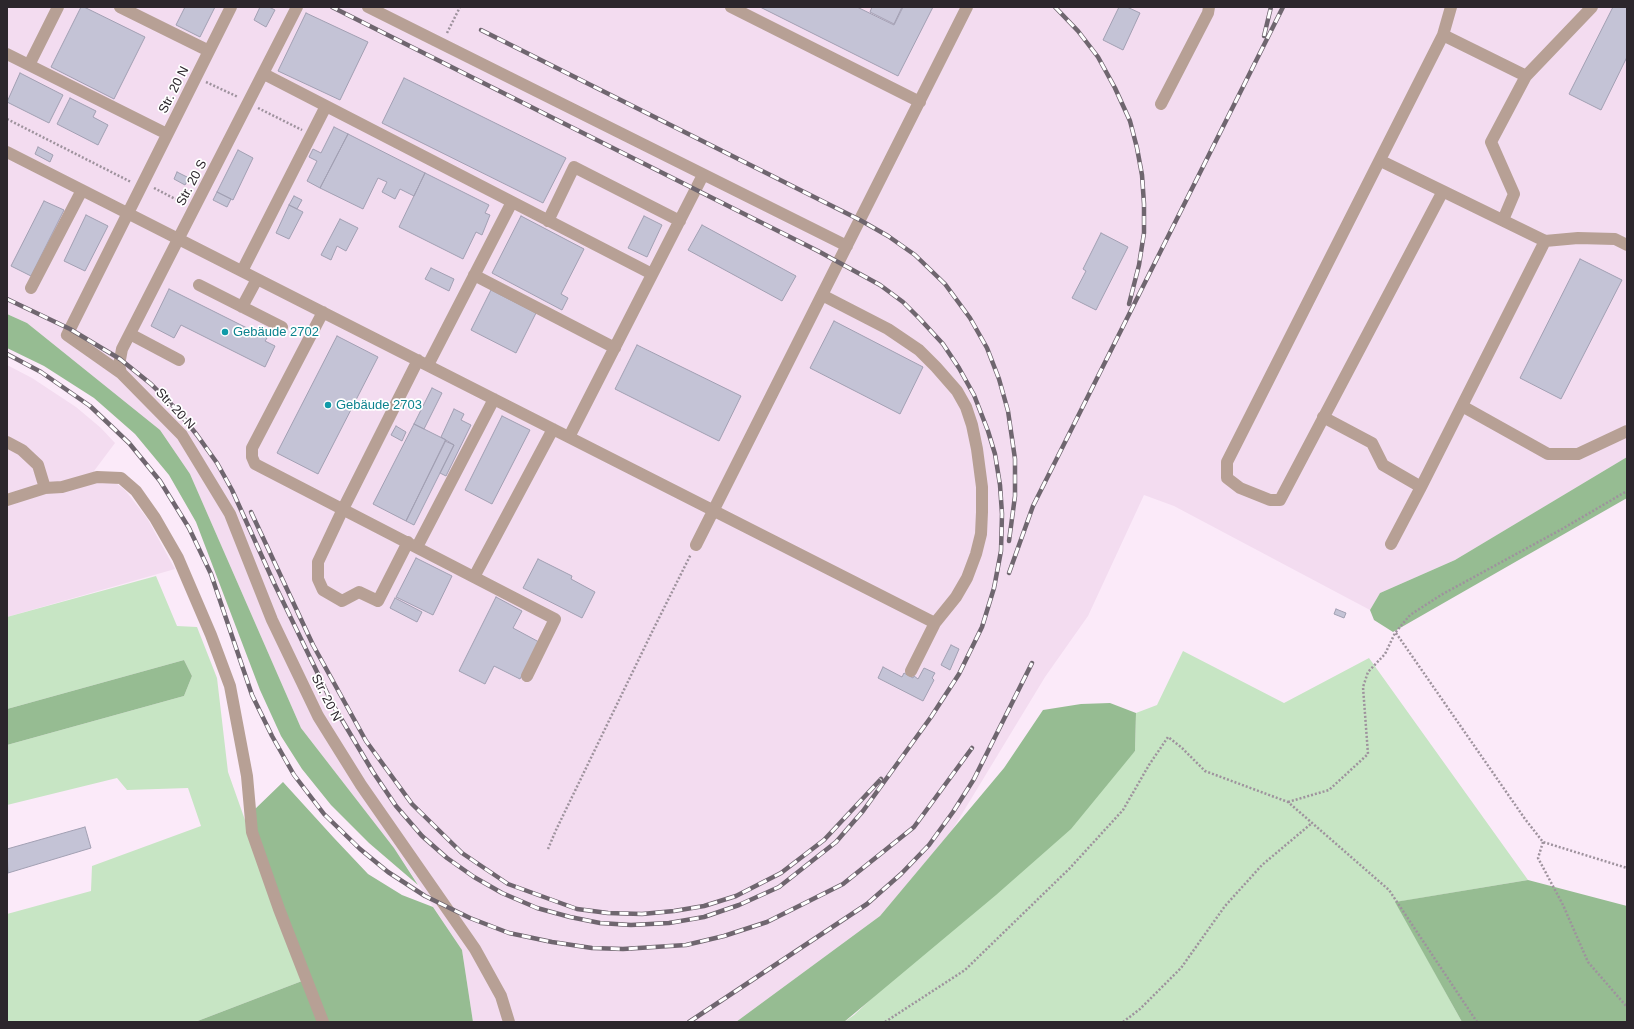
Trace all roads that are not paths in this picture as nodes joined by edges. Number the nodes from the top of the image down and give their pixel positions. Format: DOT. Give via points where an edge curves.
graph roads {
  1 [pos="58,7"];
  2 [pos="120,7"];
  3 [pos="231,7"];
  4 [pos="297,7"];
  5 [pos="368,7"];
  6 [pos="732,7"];
  7 [pos="967,7"];
  8 [pos="1209,7"];
  9 [pos="1451,7"];
  10 [pos="1592,7"];
  11 [pos="1443,35"];
  12 [pos="209,52"];
  13 [pos="7,54"];
  14 [pos="29,65"];
  15 [pos="264,74"];
  16 [pos="1526,76"];
  17 [pos="920,102"];
  18 [pos="1161,104"];
  19 [pos="326,106"];
  20 [pos="167,134"];
  21 [pos="7,152"];
  22 [pos="1381,160"];
  23 [pos="703,175"];
  24 [pos="82,190"];
  25 [pos="1443,191"];
  26 [pos="512,202"];
  27 [pos="127,213"];
  28 [pos="1503,220"];
  29 [pos="548,221"];
  30 [pos="680,221"];
  31 [pos="179,239"];
  32 [pos="1545,241"];
  33 [pos="847,246"];
  34 [pos="1627,246"];
  35 [pos="242,271"];
  36 [pos="652,274"];
  37 [pos="474,275"];
  38 [pos="257,279"];
  39 [pos="199,285"];
  40 [pos="31,288"];
  41 [pos="822,295"];
  42 [pos="242,307"];
  43 [pos="323,312"];
  44 [pos="282,327"];
  45 [pos="130,334"];
  46 [pos="615,348"];
  47 [pos="179,360"];
  48 [pos="423,363"];
  49 [pos="121,373"];
  50 [pos="494,399"];
  51 [pos="1462,406"];
  52 [pos="1323,417"];
  53 [pos="553,429"];
  54 [pos="1627,431"];
  55 [pos="570,437"];
  56 [pos="7,442"];
  57 [pos="1421,487"];
  58 [pos="45,488"];
  59 [pos="7,500"];
  60 [pos="343,509"];
  61 [pos="714,510"];
  62 [pos="1391,544"];
  63 [pos="413,545"];
  64 [pos="696,545"];
  65 [pos="474,577"];
  66 [pos="935,623"];
  67 [pos="911,671"];
  68 [pos="527,676"];
  69 [pos="323,1022"];
  70 [pos="509,1022"];
  1 -- 14 [label="lane"];
  2 -- 12 [label="lane"];
  3 -- 12 [label="lane, Str. 20 N"];
  4 -- 15 [label="lane, Str. 20 S"];
  5 -- 23 [label="lane"];
  6 -- 17 [label="lane"];
  7 -- 17 [label="lane"];
  8 -- 18 [label="lane"];
  9 -- 11 [label="lane"];
  10 -- 16 [label="lane"];
  11 -- 16 [label="lane"];
  11 -- 22 [label="lane"];
  12 -- 20 [label="lane, Str. 20 N"];
  13 -- 14 [label="lane"];
  14 -- 20 [label="lane"];
  15 -- 19 [label="lane"];
  15 -- 31 [label="lane, Str. 20 S"];
  16 -- 28 [label="lane" via="1491,142 1514,194"];
  17 -- 33 [label="lane"];
  19 -- 26 [label="lane"];
  19 -- 35 [label="lane"];
  20 -- 27 [label="lane, Str. 20 N"];
  21 -- 24 [label="lane"];
  22 -- 25 [label="lane"];
  22 -- 52 [label="lane" via="1227,462 1227,478 1240,488 1270,500 1280,500"];
  23 -- 30 [label="lane"];
  23 -- 33 [label="lane"];
  24 -- 27 [label="lane"];
  24 -- 40 [label="lane"];
  25 -- 28 [label="lane"];
  25 -- 52 [label="lane"];
  26 -- 29 [label="lane"];
  26 -- 37 [label="lane"];
  27 -- 31 [label="lane"];
  27 -- 49 [label="lane, Str. 20 N" via="67,335"];
  28 -- 32 [label="lane"];
  29 -- 30 [label="lane" via="574,167"];
  29 -- 36 [label="lane"];
  30 -- 36 [label="lane"];
  31 -- 35 [label="lane"];
  31 -- 45 [label="lane, Str. 20 S"];
  32 -- 34 [label="lane" via="1578,238 1616,239"];
  32 -- 51 [label="lane"];
  33 -- 41 [label="lane"];
  35 -- 38 [label="lane"];
  36 -- 46 [label="lane"];
  37 -- 46 [label="lane"];
  37 -- 48 [label="lane"];
  38 -- 42 [label="lane"];
  38 -- 43 [label="lane"];
  39 -- 42 [label="lane"];
  41 -- 61 [label="lane"];
  41 -- 66 [label="lane" via="888,329 920,350 957,391 966,407 981,472 980,534 967,578 956,597"];
  42 -- 44 [label="lane"];
  43 -- 48 [label="lane"];
  43 -- 60 [label="lane" via="252,448 252,457 256,464"];
  45 -- 47 [label="lane"];
  45 -- 49 [label="lane, Str. 20 S" via="122,349 119,365"];
  46 -- 55 [label="lane"];
  48 -- 50 [label="lane"];
  48 -- 60 [label="lane"];
  49 -- 70 [label="lane, Str. 20 N" via="182,435 230,514 272,620 318,716 361,785 475,949 501,996"];
  50 -- 53 [label="lane"];
  50 -- 63 [label="lane"];
  51 -- 54 [label="lane" via="1548,454 1578,454"];
  51 -- 57 [label="lane"];
  52 -- 57 [label="lane" via="1372,443 1383,465"];
  53 -- 55 [label="lane"];
  53 -- 65 [label="lane"];
  55 -- 61 [label="lane"];
  56 -- 58 [label="lane" via="22,450 38,464"];
  57 -- 62 [label="lane"];
  58 -- 59 [label="lane"];
  58 -- 69 [label="lane" via="97,476 121,478 136,491 178,558 230,686 247,776 252,832"];
  60 -- 63 [label="lane"];
  60 -- 63 [label="lane" via="318,562 318,579 323,590 342,601 359,592 378,601"];
  61 -- 64 [label="lane"];
  61 -- 66 [label="lane"];
  63 -- 65 [label="lane"];
  65 -- 68 [label="lane" via="555,619"];
  66 -- 67 [label="lane"];
}
